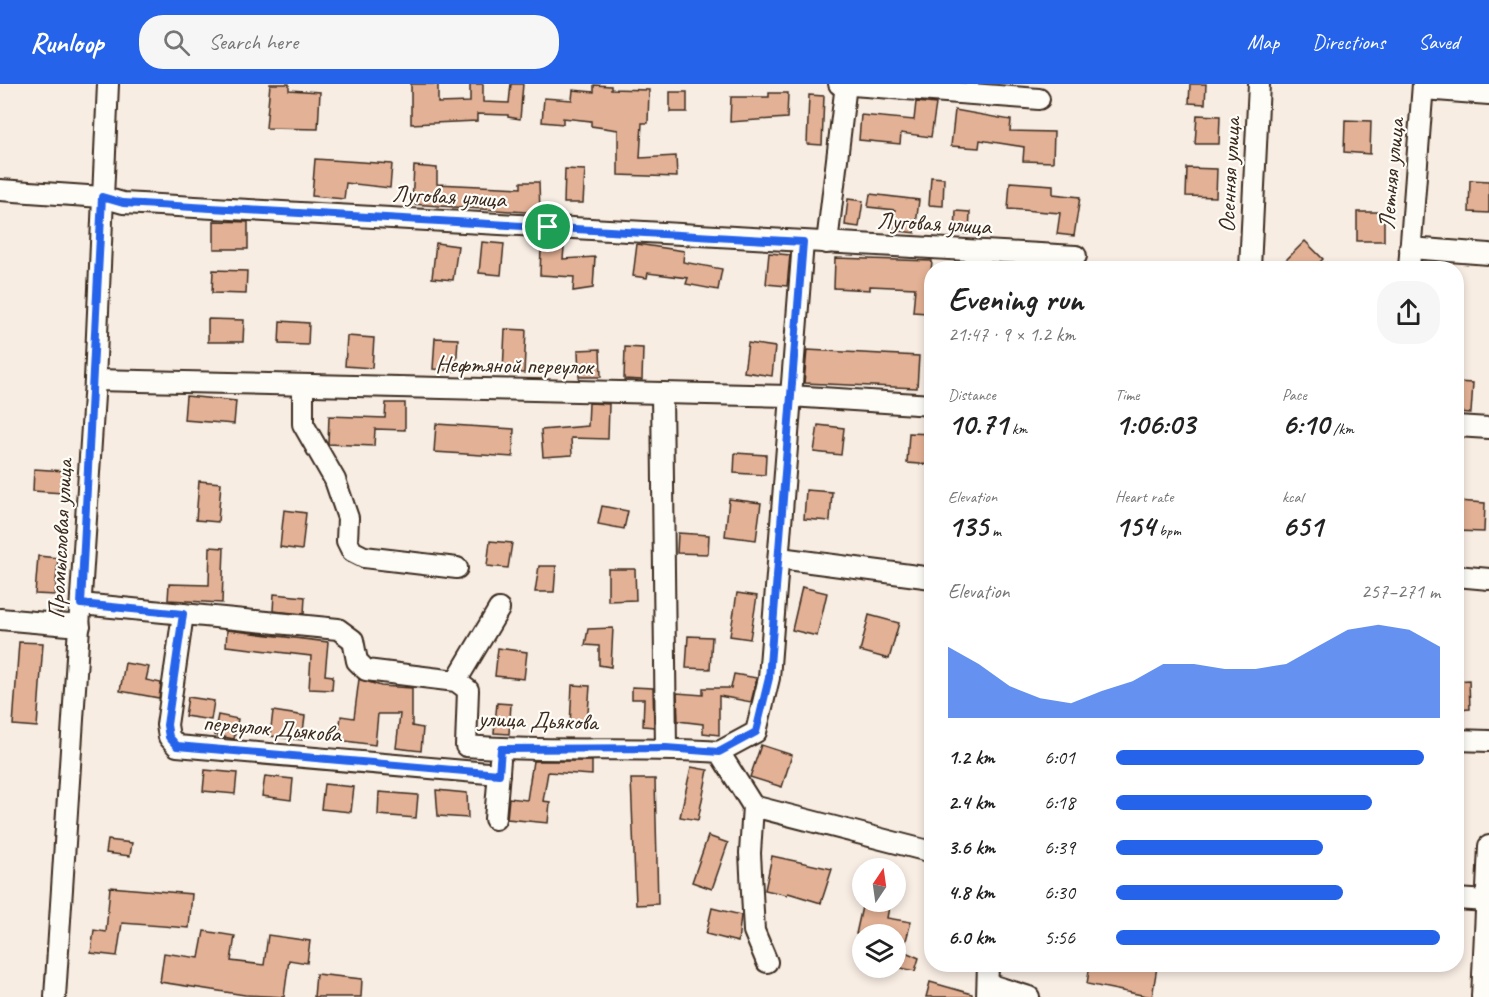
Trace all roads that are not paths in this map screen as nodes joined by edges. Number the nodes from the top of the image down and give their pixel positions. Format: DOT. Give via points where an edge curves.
graph roads {
  1 [pos="108,84"];
  2 [pos="839,84"];
  3 [pos="846,84"];
  4 [pos="1259,84"];
  5 [pos="1423,87"];
  6 [pos="1489,94"];
  7 [pos="1039,99"];
  8 [pos="0,190"];
  9 [pos="102,197"];
  10 [pos="803,242"];
  11 [pos="827,243"];
  12 [pos="1410,248"];
  13 [pos="1489,254"];
  14 [pos="1076,256"];
  15 [pos="1250,261"];
  16 [pos="1409,261"];
  17 [pos="94,380"];
  18 [pos="303,386"];
  19 [pos="662,393"];
  20 [pos="790,396"];
  21 [pos="924,404"];
  22 [pos="1464,426"];
  23 [pos="1489,428"];
  24 [pos="780,558"];
  25 [pos="457,568"];
  26 [pos="924,577"];
  27 [pos="1464,577"];
  28 [pos="1489,579"];
  29 [pos="81,604"];
  30 [pos="499,609"];
  31 [pos="183,614"];
  32 [pos="0,619"];
  33 [pos="80,626"];
  34 [pos="456,681"];
  35 [pos="1464,740"];
  36 [pos="1489,741"];
  37 [pos="666,748"];
  38 [pos="501,749"];
  39 [pos="719,752"];
  40 [pos="499,774"];
  41 [pos="753,807"];
  42 [pos="495,819"];
  43 [pos="1489,846"];
  44 [pos="924,850"];
  45 [pos="1464,900"];
  46 [pos="1487,901"];
  47 [pos="1487,942"];
  48 [pos="766,962"];
  49 [pos="988,982"];
  50 [pos="55,997"];
  51 [pos="1029,997"];
  52 [pos="1482,997"];
  1 -- 9 [label="street, Промысловая улица"];
  2 -- 3 [label="street"];
  3 -- 7 [label="street"];
  3 -- 11 [label="street"];
  4 -- 15 [label="street, Осенняя улица"];
  5 -- 6 [label="street"];
  5 -- 12 [label="street, Летняя улица"];
  8 -- 9 [label="street, Луговая улица"];
  9 -- 10 [label="street, Луговая улица" via="123,203"];
  9 -- 17 [label="street, Промысловая улица"];
  10 -- 11 [label="street, Луговая улица"];
  10 -- 20 [label="street"];
  11 -- 14 [label="street, Луговая улица"];
  12 -- 13 [label="street"];
  12 -- 16 [label="street, Летняя улица"];
  17 -- 18 [label="street, Нефтяной переулок"];
  17 -- 29 [label="street, Промысловая улица"];
  18 -- 19 [label="street, Нефтяной переулок"];
  18 -- 25 [label="street" via="303,424 335,480 348,518 352,551 364,557"];
  19 -- 20 [label="street, Нефтяной переулок"];
  19 -- 37 [label="street"];
  20 -- 21 [label="street, Нефтяной переулок"];
  20 -- 24 [label="street"];
  22 -- 23 [label="street"];
  24 -- 26 [label="street"];
  24 -- 39 [label="street" via="769,678 756,732"];
  27 -- 28 [label="street"];
  29 -- 31 [label="street, улица Дьякова"];
  29 -- 33 [label="street, Промысловая улица"];
  30 -- 34 [label="street"];
  31 -- 34 [label="street, улица Дьякова" via="338,629 353,640 357,661 366,670"];
  31 -- 40 [label="street, переулок Дьякова" via="167,725 169,737 177,746"];
  32 -- 33 [label="street"];
  33 -- 50 [label="street, Промысловая улица"];
  34 -- 38 [label="street, улица Дьякова" via="468,690 466,746"];
  35 -- 36 [label="street"];
  37 -- 38 [label="street, улица Дьякова"];
  37 -- 39 [label="street, улица Дьякова"];
  38 -- 40 [label="street"];
  39 -- 41 [label="street"];
  40 -- 42 [label="street"];
  41 -- 44 [label="street"];
  41 -- 48 [label="street" via="750,853 754,931"];
  43 -- 46 [label="street"];
  45 -- 46 [label="street"];
  46 -- 47 [label="street"];
  47 -- 52 [label="street"];
  49 -- 51 [label="street"];
}
